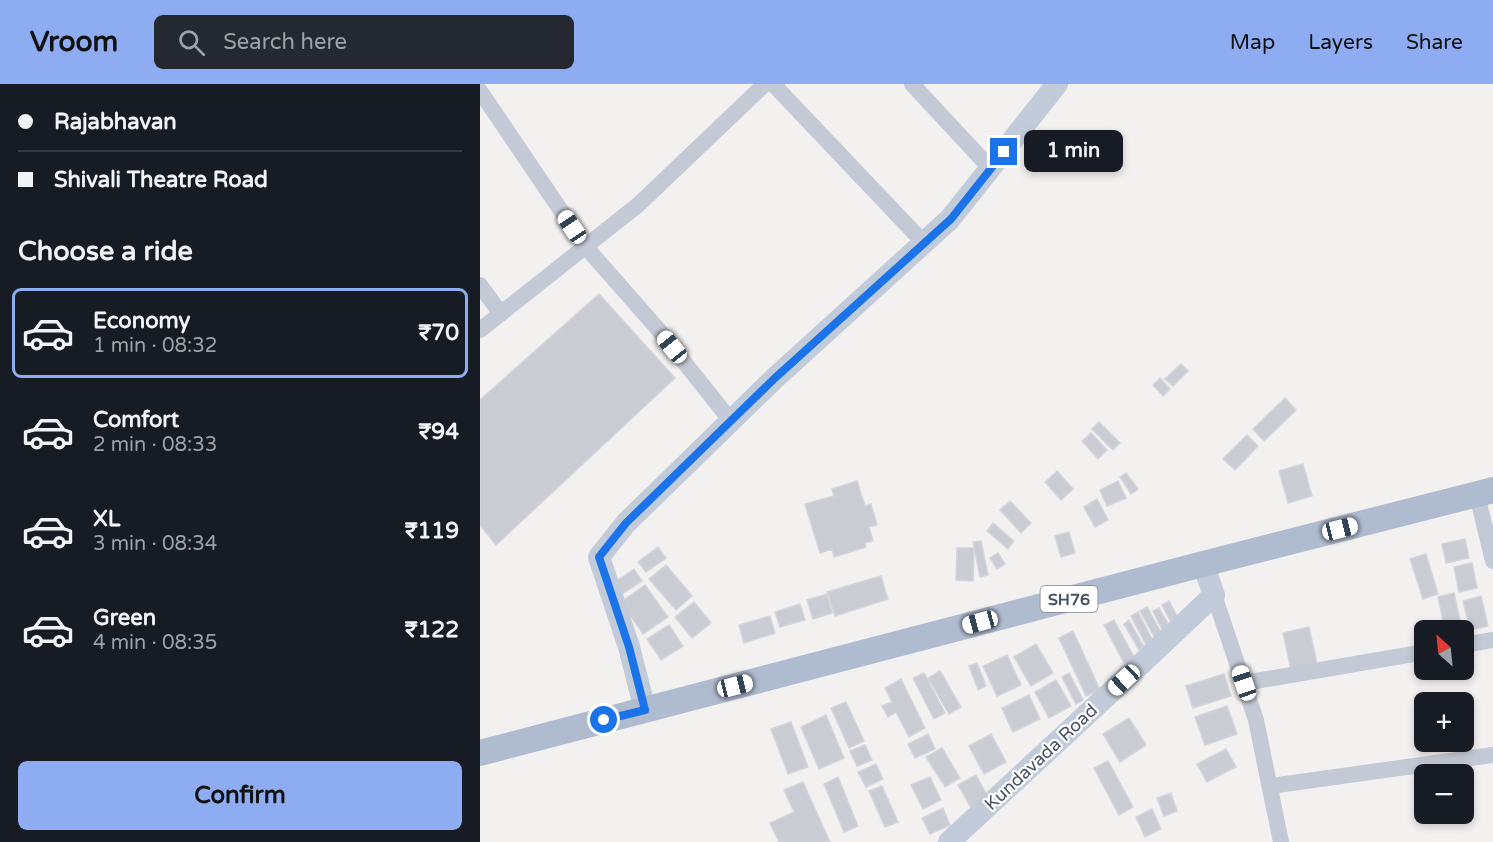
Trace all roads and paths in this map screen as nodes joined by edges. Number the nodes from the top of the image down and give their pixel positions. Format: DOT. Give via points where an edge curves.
graph roads {
  1 [pos="765,84"];
  2 [pos="773,84"];
  3 [pos="912,84"];
  4 [pos="1057,84"];
  5 [pos="480,91"];
  6 [pos="991,168"];
  7 [pos="924,243"];
  8 [pos="585,246"];
  9 [pos="480,285"];
  10 [pos="501,314"];
  11 [pos="480,330"];
  12 [pos="731,421"];
  13 [pos="1485,492"];
  14 [pos="1493,561"];
  15 [pos="1203,564"];
  16 [pos="1214,595"];
  17 [pos="1493,640"];
  18 [pos="1474,643"];
  19 [pos="1414,654"];
  20 [pos="1244,683"];
  21 [pos="645,710"];
  22 [pos="480,753"];
  23 [pos="1493,755"];
  24 [pos="1270,786"];
  25 [pos="949,842"];
  26 [pos="1281,842"];
  1 -- 8 [label="street" via="638,205"];
  2 -- 7 [label="street"];
  3 -- 6 [label="street"];
  4 -- 6 [label="street"];
  5 -- 8 [label="street"];
  6 -- 7 [label="street" via="951,219"];
  7 -- 12 [label="street"];
  8 -- 10 [label="street"];
  8 -- 12 [label="street"];
  9 -- 10 [label="street"];
  10 -- 11 [label="street"];
  12 -- 21 [label="street" via="626,523 599,557"];
  13 -- 14 [label="street"];
  13 -- 15 [label="main road, SH76"];
  15 -- 16 [label="street"];
  15 -- 21 [label="main road, SH76"];
  16 -- 20 [label="street"];
  16 -- 25 [label="street, Kundavada Road"];
  17 -- 18 [label="street"];
  19 -- 20 [label="street"];
  20 -- 24 [label="street"];
  21 -- 22 [label="main road, SH76"];
  23 -- 24 [label="street"];
  24 -- 26 [label="street"];
}
